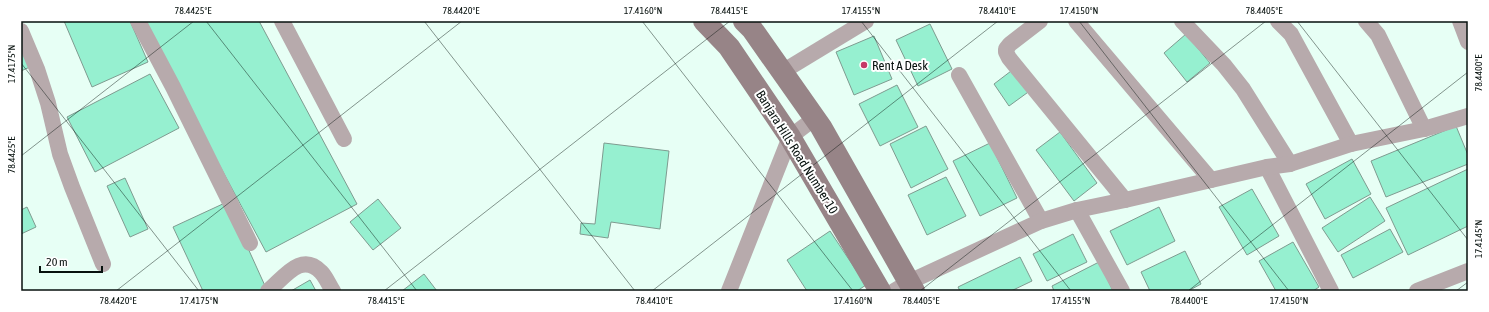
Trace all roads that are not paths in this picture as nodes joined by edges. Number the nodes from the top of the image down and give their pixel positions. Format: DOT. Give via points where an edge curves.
graph roads {
  1 [pos="138,21"];
  2 [pos="282,21"];
  3 [pos="704,21"];
  4 [pos="744,21"];
  5 [pos="866,21"];
  6 [pos="1040,21"];
  7 [pos="1076,21"];
  8 [pos="1182,21"];
  9 [pos="1278,21"];
  10 [pos="1366,21"];
  11 [pos="1460,21"];
  12 [pos="21,31"];
  13 [pos="1468,42"];
  14 [pos="782,72"];
  15 [pos="959,75"];
  16 [pos="1468,116"];
  17 [pos="815,118"];
  18 [pos="1424,129"];
  19 [pos="790,137"];
  20 [pos="344,139"];
  21 [pos="1351,144"];
  22 [pos="1290,164"];
  23 [pos="1267,167"];
  24 [pos="1211,180"];
  25 [pos="1125,200"];
  26 [pos="1077,210"];
  27 [pos="1041,221"];
  28 [pos="250,243"];
  29 [pos="103,264"];
  30 [pos="1468,271"];
  31 [pos="906,288"];
  32 [pos="268,291"];
  33 [pos="333,291"];
  34 [pos="729,291"];
  35 [pos="880,291"];
  36 [pos="1122,291"];
  37 [pos="1331,291"];
  38 [pos="1417,291"];
  1 -- 28 [label="street"];
  2 -- 20 [label="street"];
  3 -- 19 [label="main road, Banjara Hills Road Number 10" via="729,47"];
  4 -- 14 [label="main road"];
  5 -- 14 [label="street"];
  6 -- 25 [label="street" via="1010,44 1006,52"];
  7 -- 24 [label="street"];
  8 -- 22 [label="street" via="1244,89"];
  9 -- 21 [label="street" via="1291,34"];
  10 -- 18 [label="street" via="1378,35"];
  11 -- 13 [label="street"];
  12 -- 29 [label="street" via="37,68 60,154"];
  14 -- 17 [label="main road"];
  15 -- 27 [label="street"];
  16 -- 18 [label="street"];
  17 -- 19 [label="street"];
  17 -- 31 [label="main road"];
  18 -- 21 [label="street"];
  19 -- 34 [label="street"];
  19 -- 35 [label="main road, Banjara Hills Road Number 10"];
  21 -- 22 [label="street"];
  22 -- 23 [label="street"];
  23 -- 24 [label="street"];
  23 -- 37 [label="street"];
  24 -- 25 [label="street"];
  25 -- 26 [label="street"];
  26 -- 27 [label="street"];
  26 -- 36 [label="street"];
  27 -- 31 [label="street"];
  30 -- 38 [label="street"];
  32 -- 33 [label="street" via="300,264 310,265 322,272"];
}
